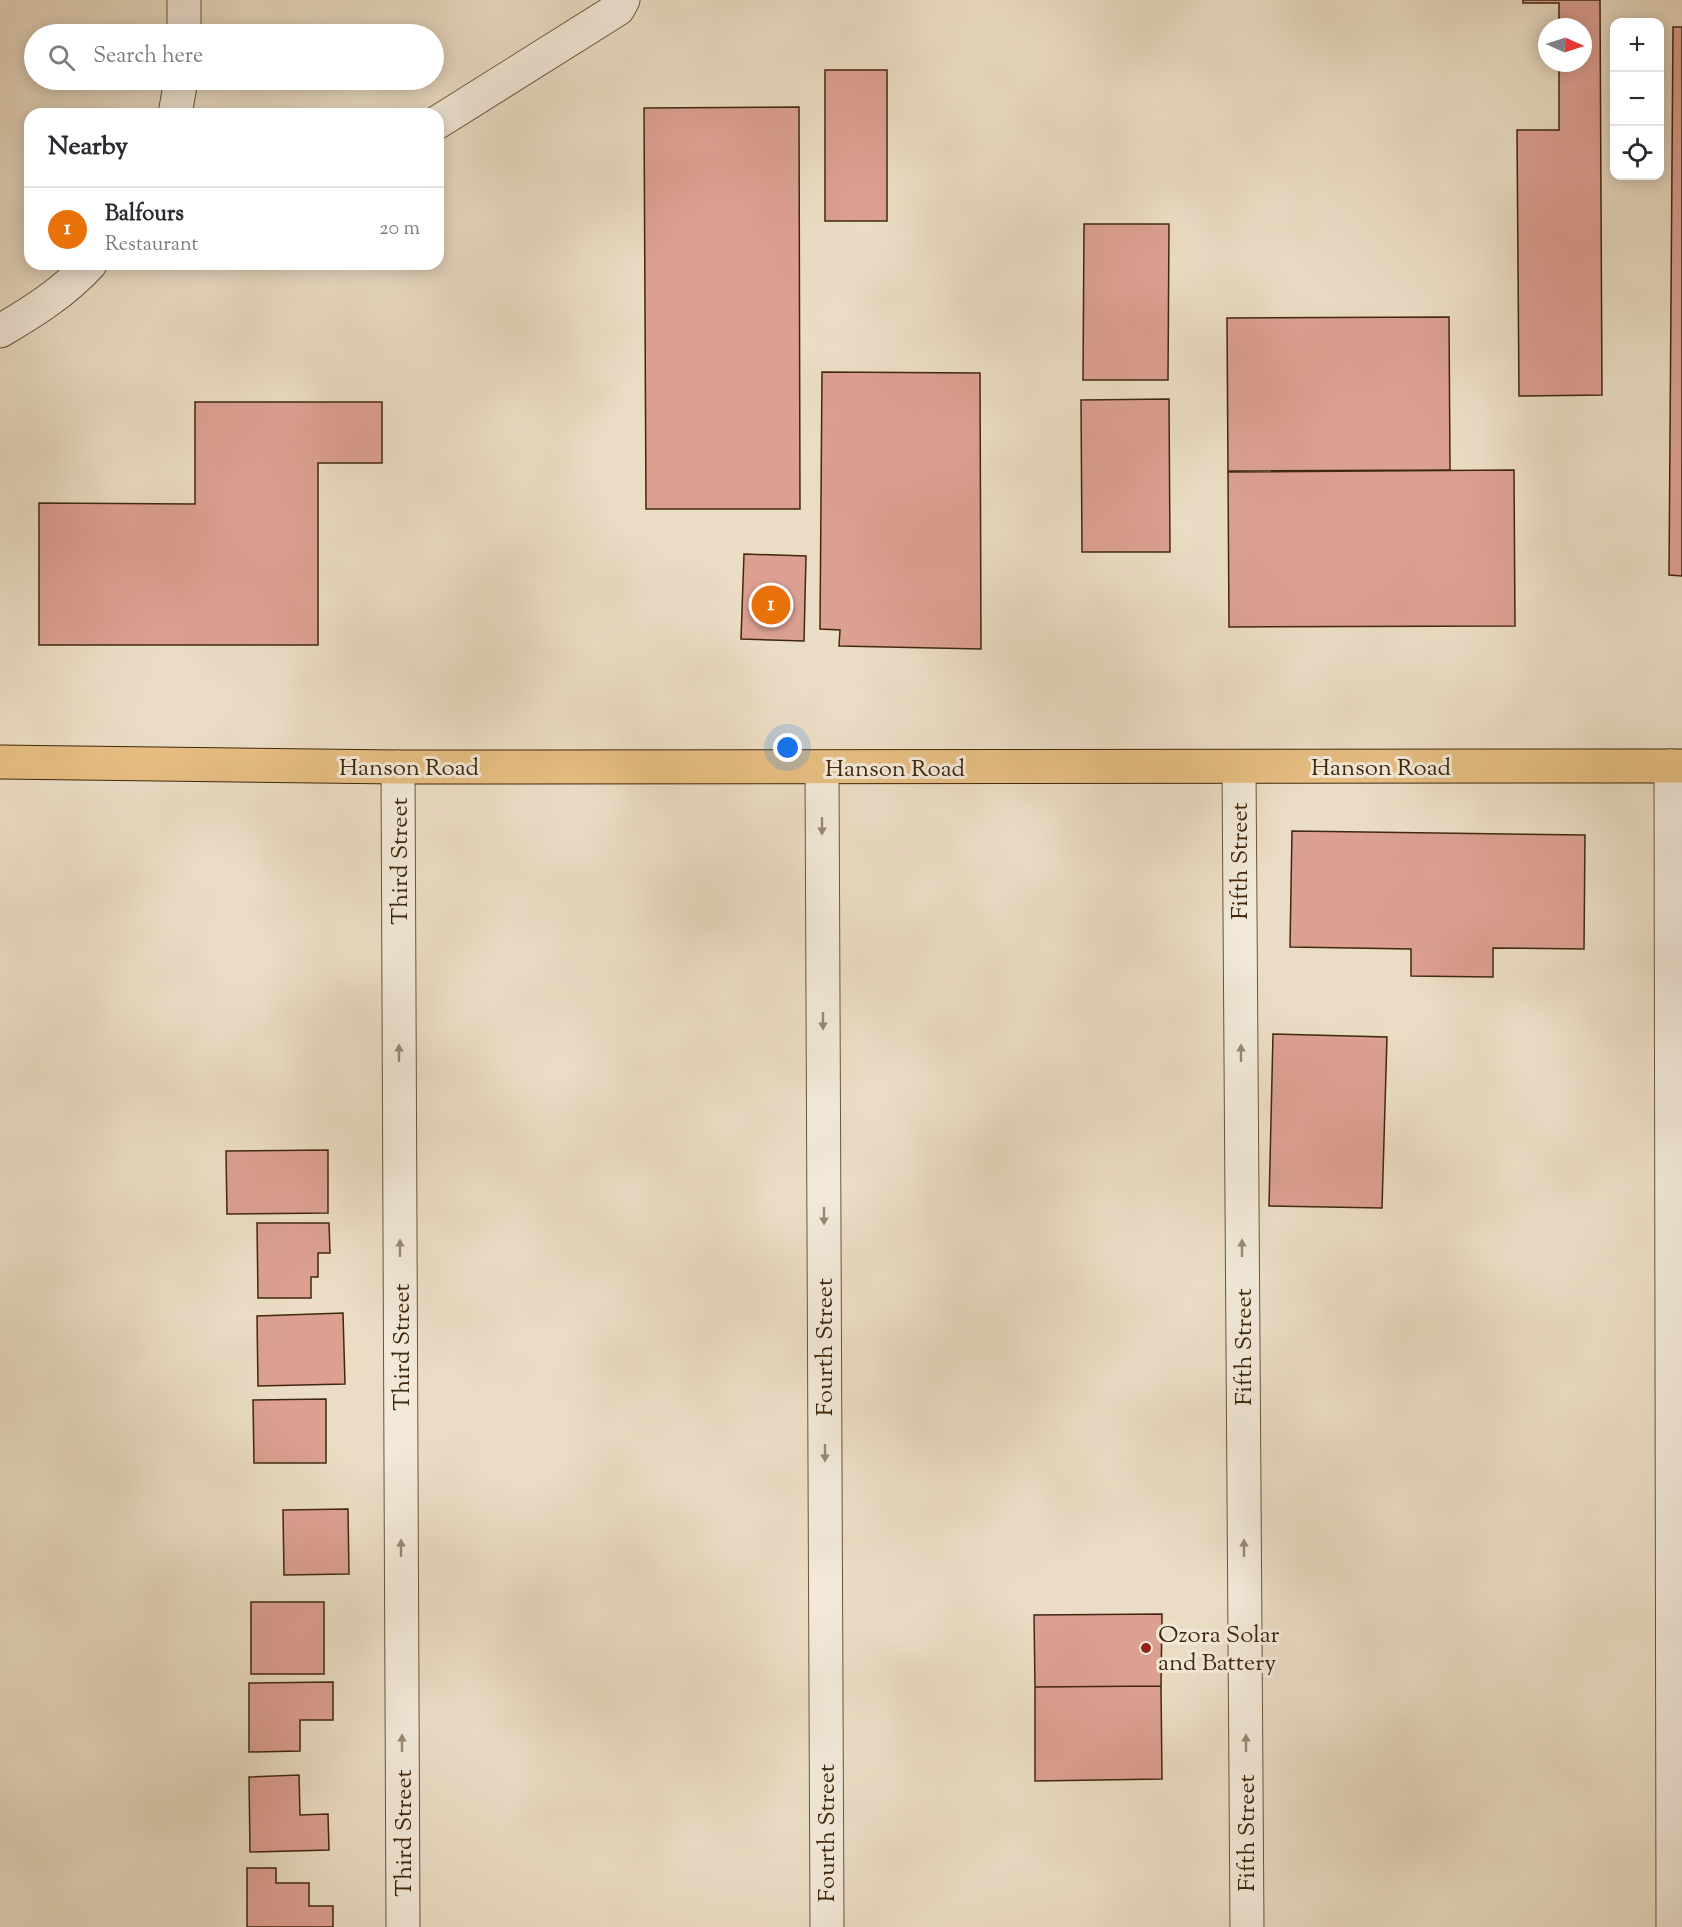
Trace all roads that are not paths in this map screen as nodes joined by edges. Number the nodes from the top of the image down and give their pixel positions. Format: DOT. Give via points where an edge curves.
graph roads {
  1 [pos="184,0"];
  2 [pos="623,0"];
  3 [pos="184,24"];
  4 [pos="179,90"];
  5 [pos="176,108"];
  6 [pos="444,118"];
  7 [pos="84,270"];
  8 [pos="0,331"];
  9 [pos="0,762"];
  10 [pos="1676,766"];
  11 [pos="398,767"];
  12 [pos="1239,767"];
  13 [pos="822,768"];
  14 [pos="403,1927"];
  15 [pos="826,1927"];
  16 [pos="1247,1927"];
  17 [pos="1672,1927"];
  1 -- 3 [label="street"];
  2 -- 6 [label="street" via="618,9"];
  4 -- 5 [label="street"];
  7 -- 8 [label="street" via="40,308"];
  9 -- 11 [label="main road, Hanson Road"];
  10 -- 12 [label="main road, Hanson Road"];
  10 -- 17 [label="street"];
  11 -- 13 [label="main road, Hanson Road"];
  14 -- 11 [label="street, Third Street, one-way"];
  12 -- 13 [label="main road, Hanson Road"];
  16 -- 12 [label="street, Fifth Street, one-way"];
  13 -- 15 [label="street, Fourth Street, one-way"];
}
